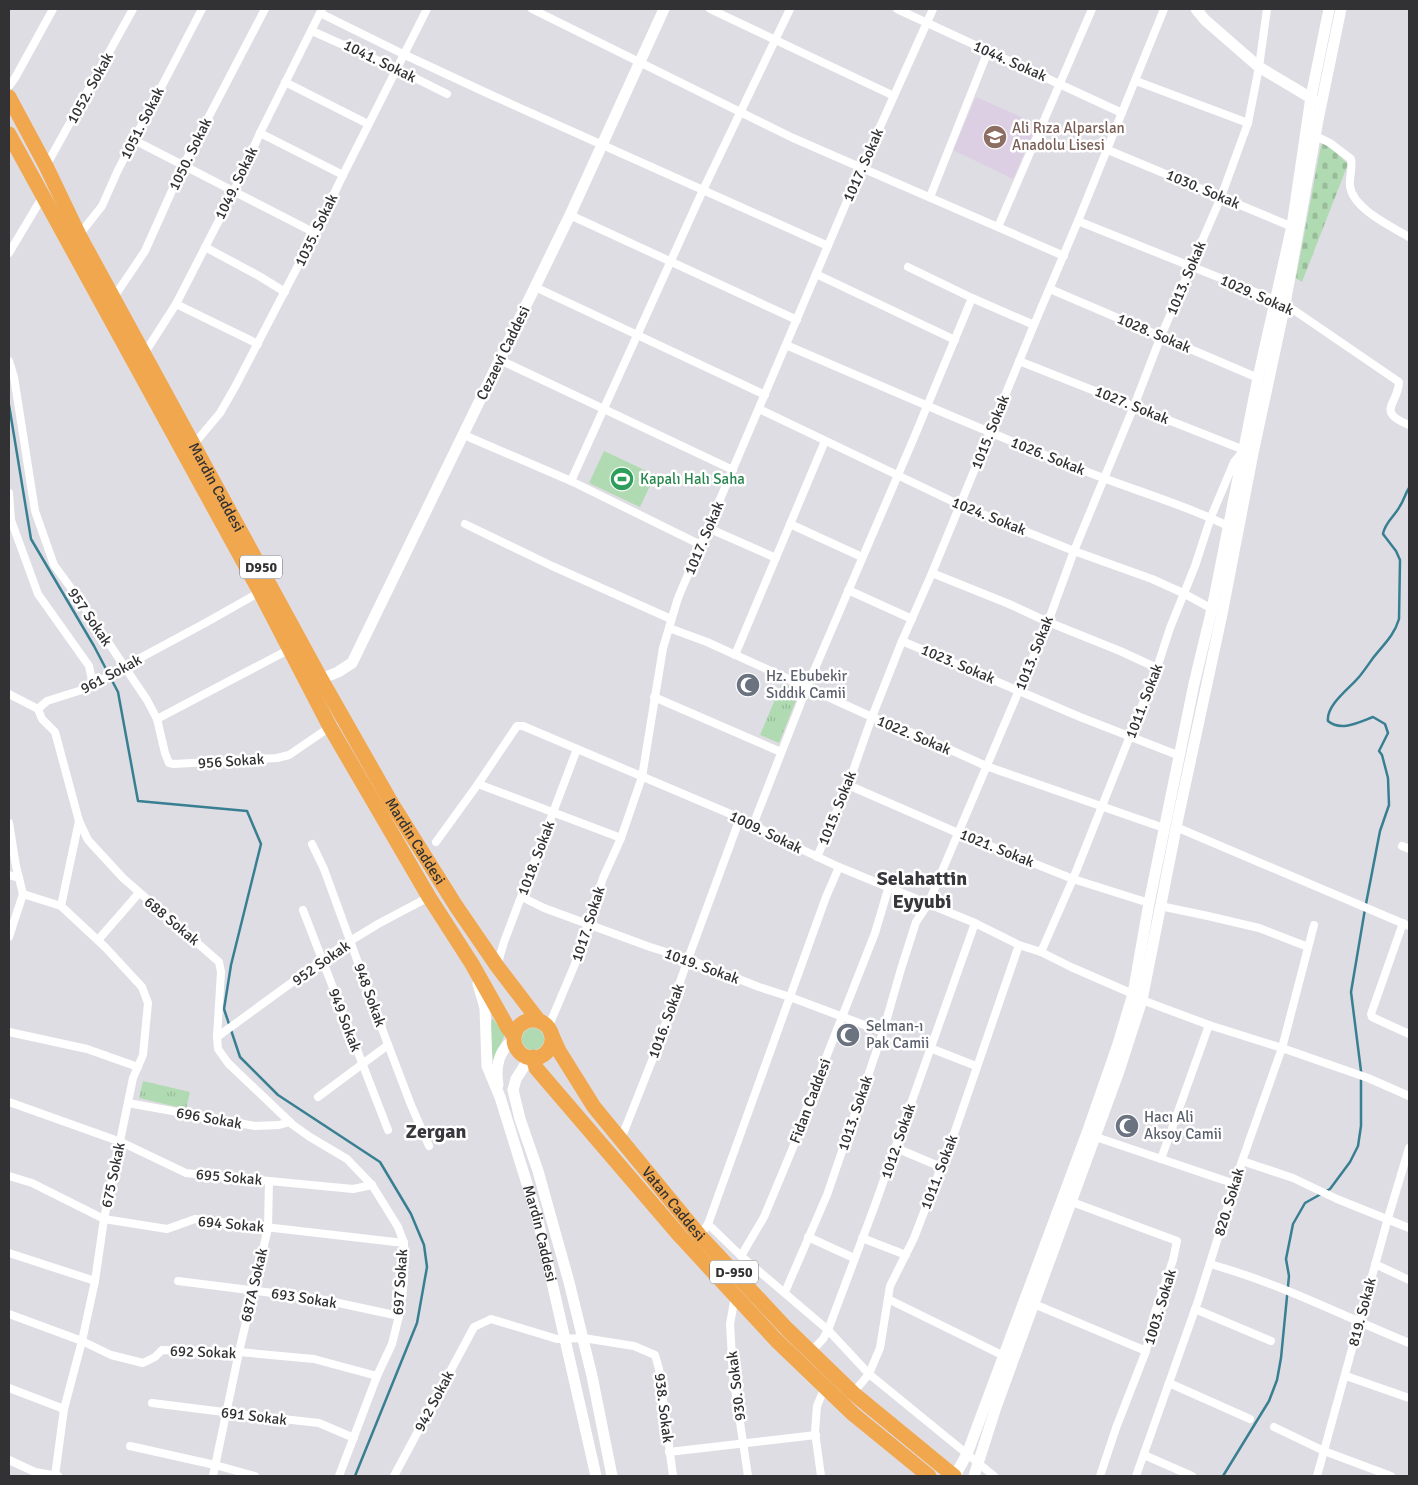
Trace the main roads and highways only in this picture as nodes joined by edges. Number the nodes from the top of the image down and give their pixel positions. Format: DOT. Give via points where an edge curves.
graph roads {
  1 [pos="9,97"];
  2 [pos="10,142"];
  3 [pos="546,1027"];
  4 [pos="514,1038"];
  5 [pos="531,1057"];
  6 [pos="930,1476"];
  7 [pos="955,1476"];
  1 -- 3 [label="highway, Mardin Caddesi / D950" via="79,235 392,804 497,966"];
  2 -- 4 [label="highway, Mardin Caddesi / D950" via="43,196 260,592 330,727"];
  3 -- 4 [label="highway" via="527,1021 517,1028"];
  3 -- 5 [label="highway, Mardin Caddesi" via="550,1045 547,1051"];
  3 -- 7 [label="highway, Vatan Caddesi / D-950" via="594,1107 810,1353 853,1393"];
  4 -- 5 [label="highway, Mardin Caddesi" via="519,1051"];
  5 -- 6 [label="highway, Vatan Caddesi / D-950" via="536,1068 583,1125 776,1340 853,1414"];
}
